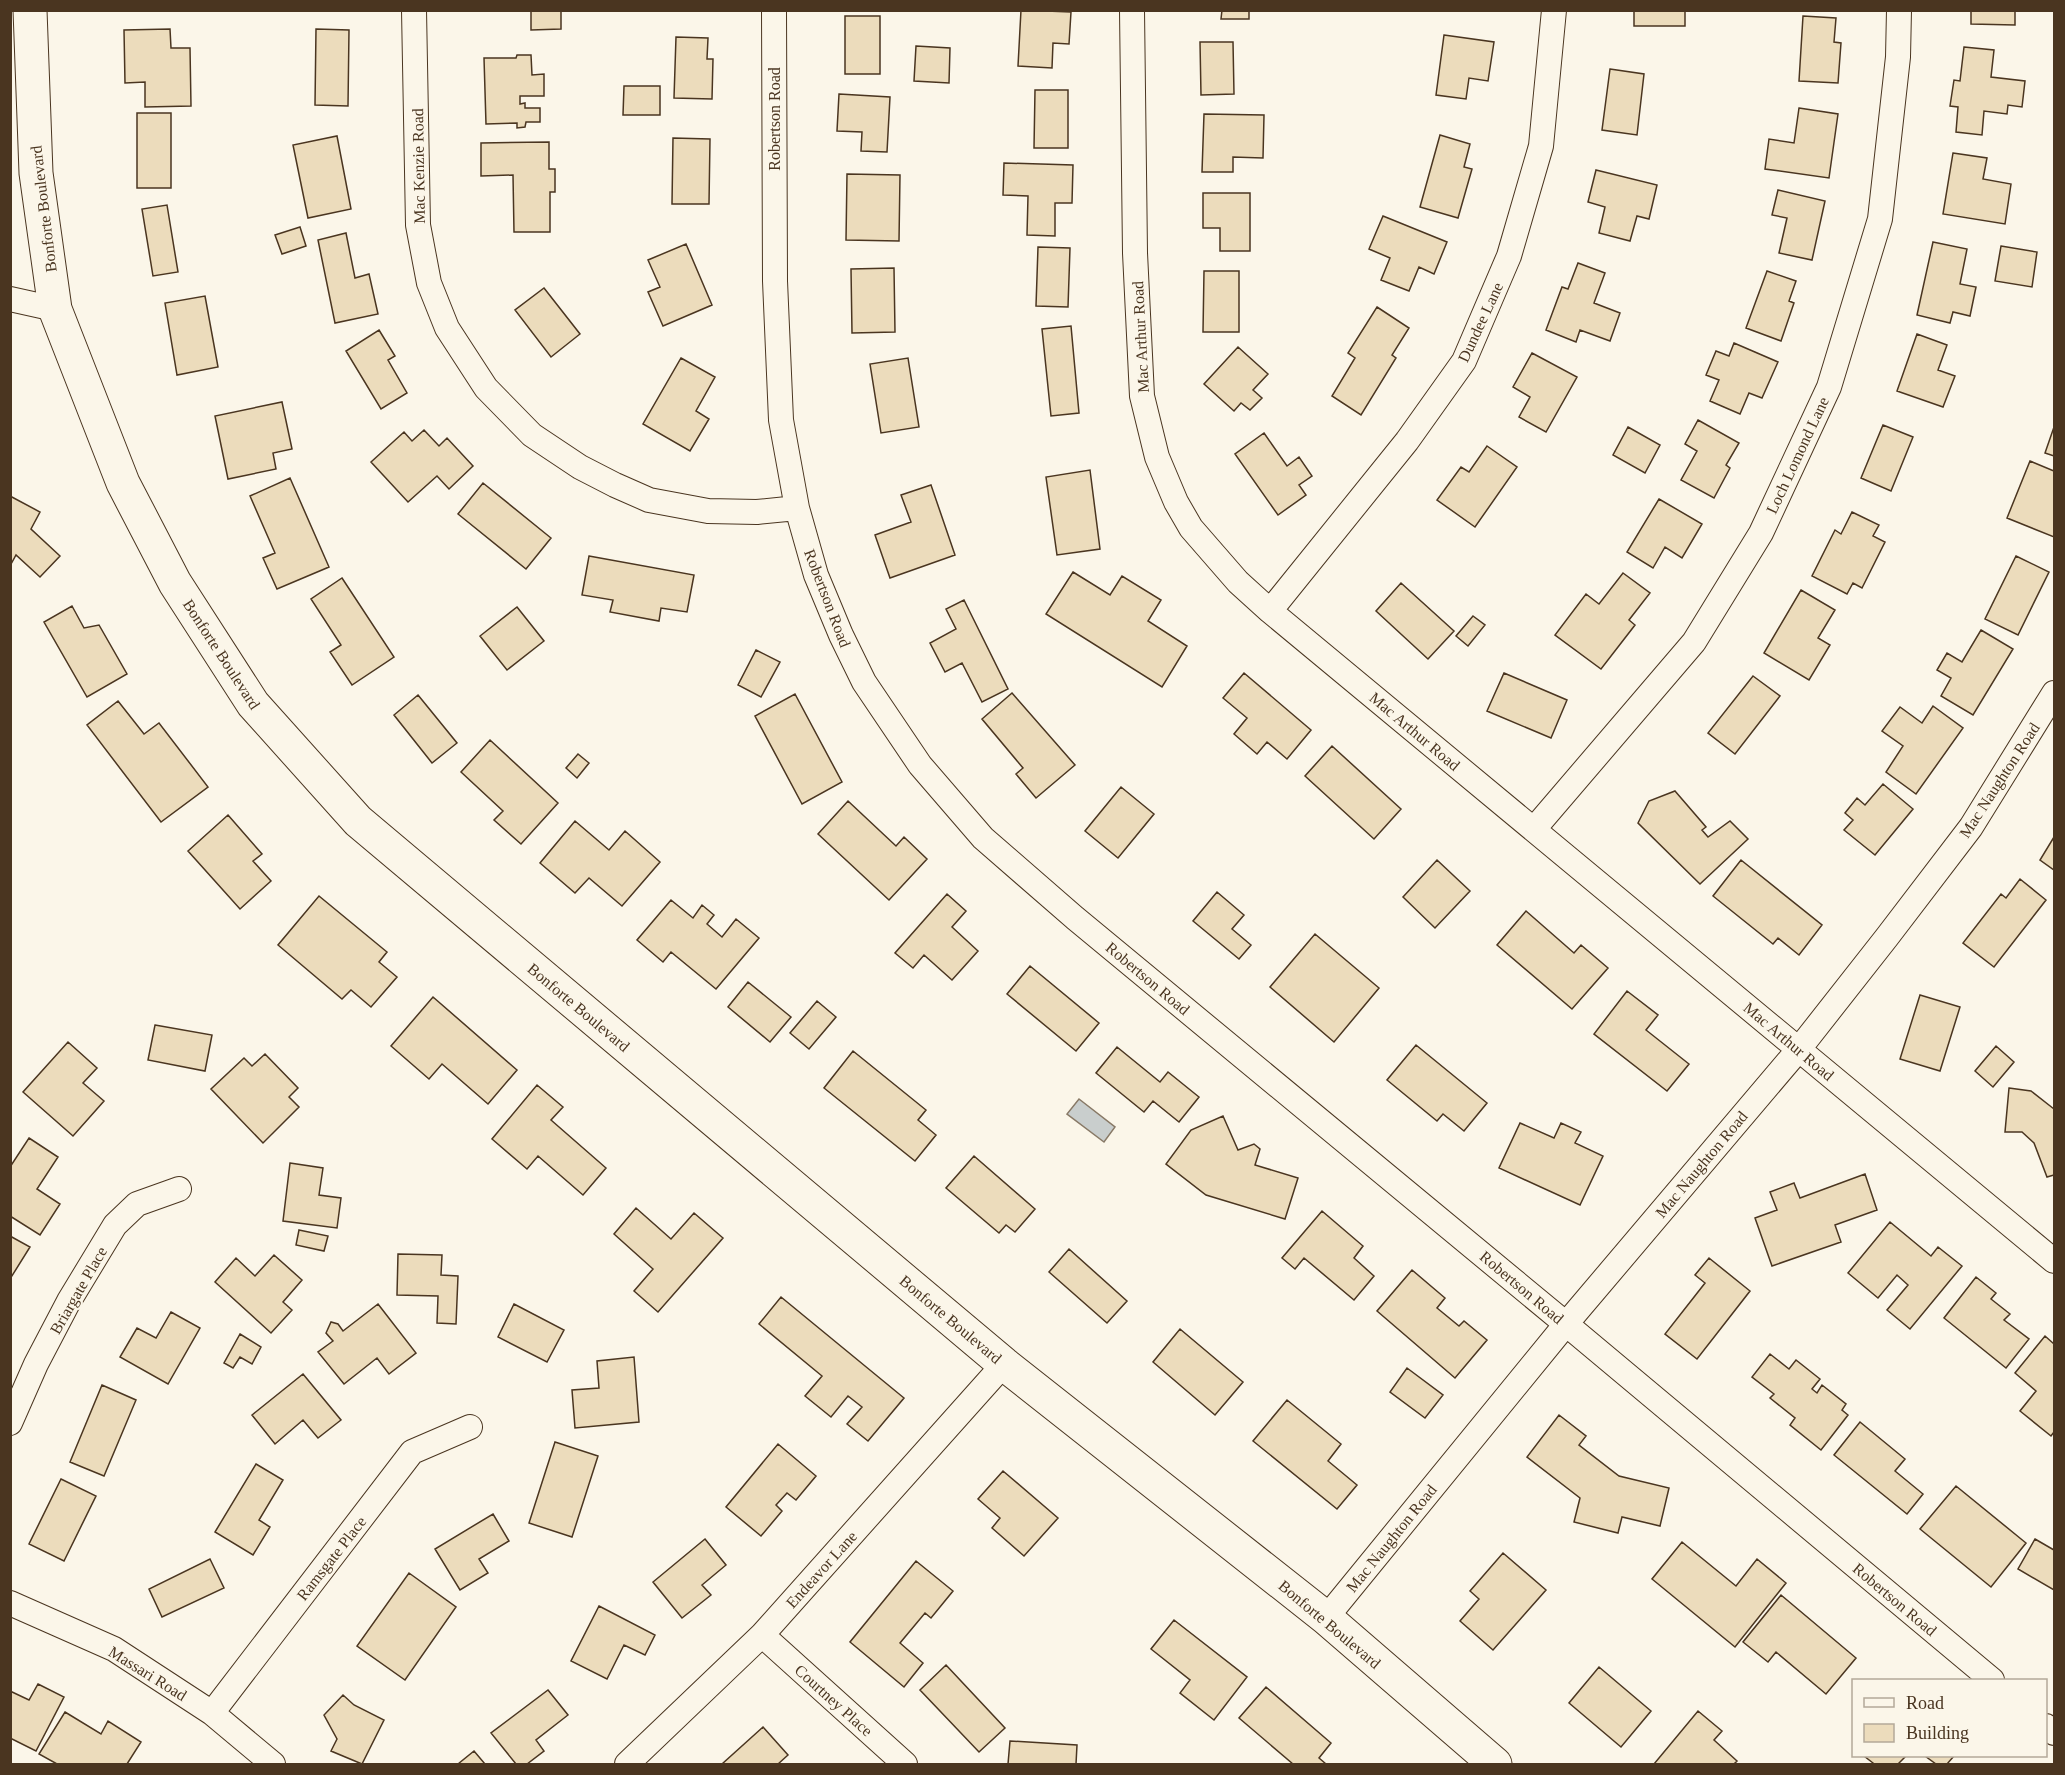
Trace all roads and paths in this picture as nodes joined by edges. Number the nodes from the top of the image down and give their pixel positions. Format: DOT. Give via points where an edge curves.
graph roads {
  1 [pos="30,10"];
  2 [pos="414,10"];
  3 [pos="774,10"];
  4 [pos="1132,10"];
  5 [pos="1554,10"];
  6 [pos="1899,10"];
  7 [pos="10,299"];
  8 [pos="55,309"];
  9 [pos="797,508"];
  10 [pos="1270,611"];
  11 [pos="2055,693"];
  12 [pos="1534,829"];
  13 [pos="1798,1048"];
  14 [pos="179,1189"];
  15 [pos="2055,1261"];
  16 [pos="1566,1324"];
  17 [pos="1005,1364"];
  18 [pos="10,1423"];
  19 [pos="470,1426"];
  20 [pos="10,1603"];
  21 [pos="1326,1618"];
  22 [pos="762,1635"];
  23 [pos="1991,1679"];
  24 [pos="212,1713"];
  25 [pos="273,1764"];
  26 [pos="627,1764"];
  27 [pos="905,1764"];
  28 [pos="1495,1764"];
  1 -- 8 [label="main road, Bonforte Boulevard" via="36,173"];
  2 -- 9 [label="street, Mac Kenzie Road" via="418,225 429,283 447,328 486,388 532,435 580,467 649,500 708,511"];
  3 -- 9 [label="street, Robertson Road" via="775,281 781,409"];
  4 -- 10 [label="street, Mac Arthur Road" via="1135,253 1142,396 1157,456 1191,528 1238,582"];
  5 -- 10 [label="street, Dundee Lane" via="1541,146 1509,256 1464,361 1407,441"];
  6 -- 12 [label="street, Loch Lomond Lane" via="1898,57 1880,219 1829,387 1761,533 1694,642"];
  7 -- 8 [label="street"];
  8 -- 17 [label="main road, Bonforte Boulevard" via="123,483 176,583 253,704 358,821"];
  9 -- 16 [label="street, Robertson Road" via="816,575 864,682 920,765 983,838"];
  10 -- 12 [label="street, Mac Arthur Road"];
  11 -- 13 [label="street, Mac Naughton Road" via="1971,827"];
  12 -- 13 [label="street, Mac Arthur Road"];
  13 -- 15 [label="street, Mac Arthur Road"];
  13 -- 16 [label="street, Mac Naughton Road"];
  14 -- 18 [label="street, Briargate Place" via="137,1204 115,1225 69,1301"];
  16 -- 21 [label="street, Mac Naughton Road"];
  16 -- 23 [label="street, Robertson Road"];
  17 -- 21 [label="main road, Bonforte Boulevard"];
  17 -- 22 [label="street, Endeavor Lane"];
  19 -- 24 [label="street, Ramsgate Place" via="412,1452"];
  20 -- 24 [label="street, Massari Road" via="114,1649"];
  21 -- 28 [label="main road, Bonforte Boulevard"];
  22 -- 26 [label="street, Endeavor Lane"];
  22 -- 27 [label="street, Courtney Place"];
  24 -- 25 [label="street, Massari Road"];
}
